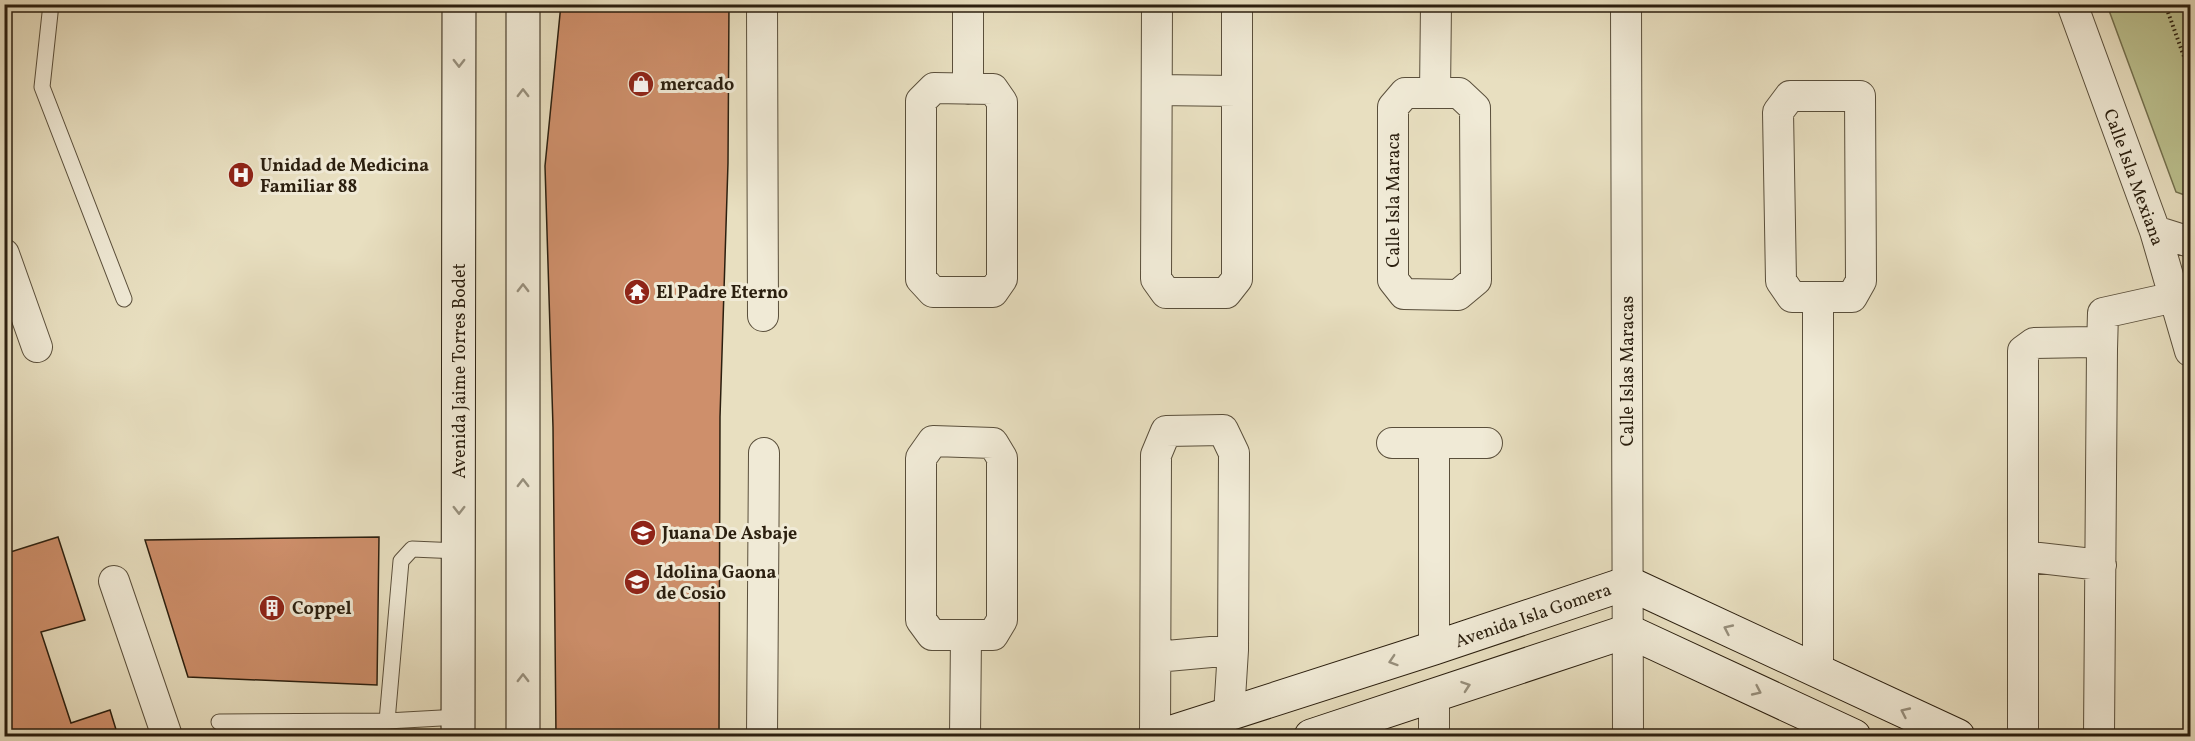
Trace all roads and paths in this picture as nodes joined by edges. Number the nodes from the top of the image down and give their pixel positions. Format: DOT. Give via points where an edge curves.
graph roads {
  1 [pos="51,4"];
  2 [pos="459,4"];
  3 [pos="523,4"];
  4 [pos="762,4"];
  5 [pos="968,4"];
  6 [pos="1157,4"];
  7 [pos="1237,4"];
  8 [pos="1436,4"];
  9 [pos="1626,4"];
  10 [pos="2072,4"];
  11 [pos="2165,4"];
  12 [pos="2190,74"];
  13 [pos="968,89"];
  14 [pos="1157,90"];
  15 [pos="1236,91"];
  16 [pos="1435,93"];
  17 [pos="2155,231"];
  18 [pos="2190,242"];
  19 [pos="4,254"];
  20 [pos="1818,297"];
  21 [pos="2175,297"];
  22 [pos="124,299"];
  23 [pos="763,316"];
  24 [pos="37,347"];
  25 [pos="2102,349"];
  26 [pos="2190,351"];
  27 [pos="1392,443"];
  28 [pos="1434,443"];
  29 [pos="1487,443"];
  30 [pos="764,453"];
  31 [pos="459,551"];
  32 [pos="2023,556"];
  33 [pos="2101,565"];
  34 [pos="114,581"];
  35 [pos="1628,583"];
  36 [pos="1628,631"];
  37 [pos="966,636"];
  38 [pos="1434,648"];
  39 [pos="1233,650"];
  40 [pos="1156,657"];
  41 [pos="1818,671"];
  42 [pos="1434,697"];
  43 [pos="1228,714"];
  44 [pos="387,721"];
  45 [pos="219,722"];
  46 [pos="459,727"];
  47 [pos="1816,728"];
  48 [pos="167,736"];
  49 [pos="523,736"];
  50 [pos="762,736"];
  51 [pos="966,736"];
  52 [pos="1155,736"];
  53 [pos="1160,736"];
  54 [pos="1311,736"];
  55 [pos="1434,736"];
  56 [pos="1629,736"];
  57 [pos="1854,736"];
  58 [pos="1958,736"];
  59 [pos="2022,736"];
  60 [pos="2099,736"];
  1 -- 22 [label="lane" via="42,87"];
  2 -- 31 [label="street, Avenida Jaime Torres Bodet, one-way"];
  49 -- 3 [label="street, one-way"];
  4 -- 23 [label="street"];
  5 -- 13 [label="street"];
  6 -- 14 [label="street"];
  7 -- 15 [label="street"];
  8 -- 16 [label="street"];
  9 -- 35 [label="street, Calle Islas Maracas"];
  10 -- 17 [label="street, Calle Isla Mexiana"];
  11 -- 12 [label="path"];
  13 -- 13 [label="street" via="993,89 1002,102 1002,279 993,292 933,292 921,279 921,101 934,88"];
  14 -- 15 [label="street"];
  14 -- 15 [label="street" via="1156,279 1166,293 1226,293 1238,279"];
  16 -- 16 [label="street, Calle Isla Maraca" via="1459,93 1475,108 1476,280 1458,295 1404,294 1393,280 1393,107 1405,93"];
  17 -- 18 [label="street"];
  17 -- 21 [label="street, Calle Isla Mexiana"];
  19 -- 24 [label="street"];
  20 -- 20 [label="street" via="1792,297 1781,281 1778,112 1790,96 1860,96 1861,281 1852,297"];
  20 -- 41 [label="street"];
  21 -- 25 [label="street" via="2103,313"];
  21 -- 26 [label="street, Calle Isla Mexiana"];
  25 -- 32 [label="street" via="2092,342 2034,343 2023,351"];
  25 -- 33 [label="street"];
  27 -- 28 [label="street"];
  28 -- 29 [label="street"];
  28 -- 38 [label="street"];
  30 -- 50 [label="street"];
  31 -- 44 [label="lane" via="412,549 401,561"];
  31 -- 46 [label="street, Avenida Jaime Torres Bodet"];
  32 -- 33 [label="street"];
  32 -- 59 [label="street"];
  33 -- 60 [label="street"];
  34 -- 48 [label="street"];
  35 -- 36 [label="street, Calle Islas Maracas"];
  35 -- 38 [label="street, Avenida Isla Gomera"];
  41 -- 35 [label="street, Avenida Isla Gomera, one-way"];
  42 -- 36 [label="street, one-way"];
  36 -- 47 [label="street, one-way"];
  36 -- 56 [label="street, Calle Islas Maracas"];
  37 -- 37 [label="street" via="932,636 921,620 921,458 933,441 993,443 1002,458 1002,620 993,635"];
  37 -- 51 [label="street"];
  38 -- 43 [label="street, Avenida Isla Gomera, one-way"];
  39 -- 40 [label="street"];
  39 -- 40 [label="street" via="1234,453 1223,430 1166,431 1156,455"];
  39 -- 43 [label="street"];
  40 -- 52 [label="street"];
  58 -- 41 [label="street, Avenida Isla Gomera, one-way"];
  42 -- 54 [label="street"];
  42 -- 55 [label="street"];
  43 -- 53 [label="street, Avenida Isla Gomera"];
  44 -- 45 [label="lane"];
  44 -- 46 [label="lane"];
  47 -- 57 [label="street"];
}
